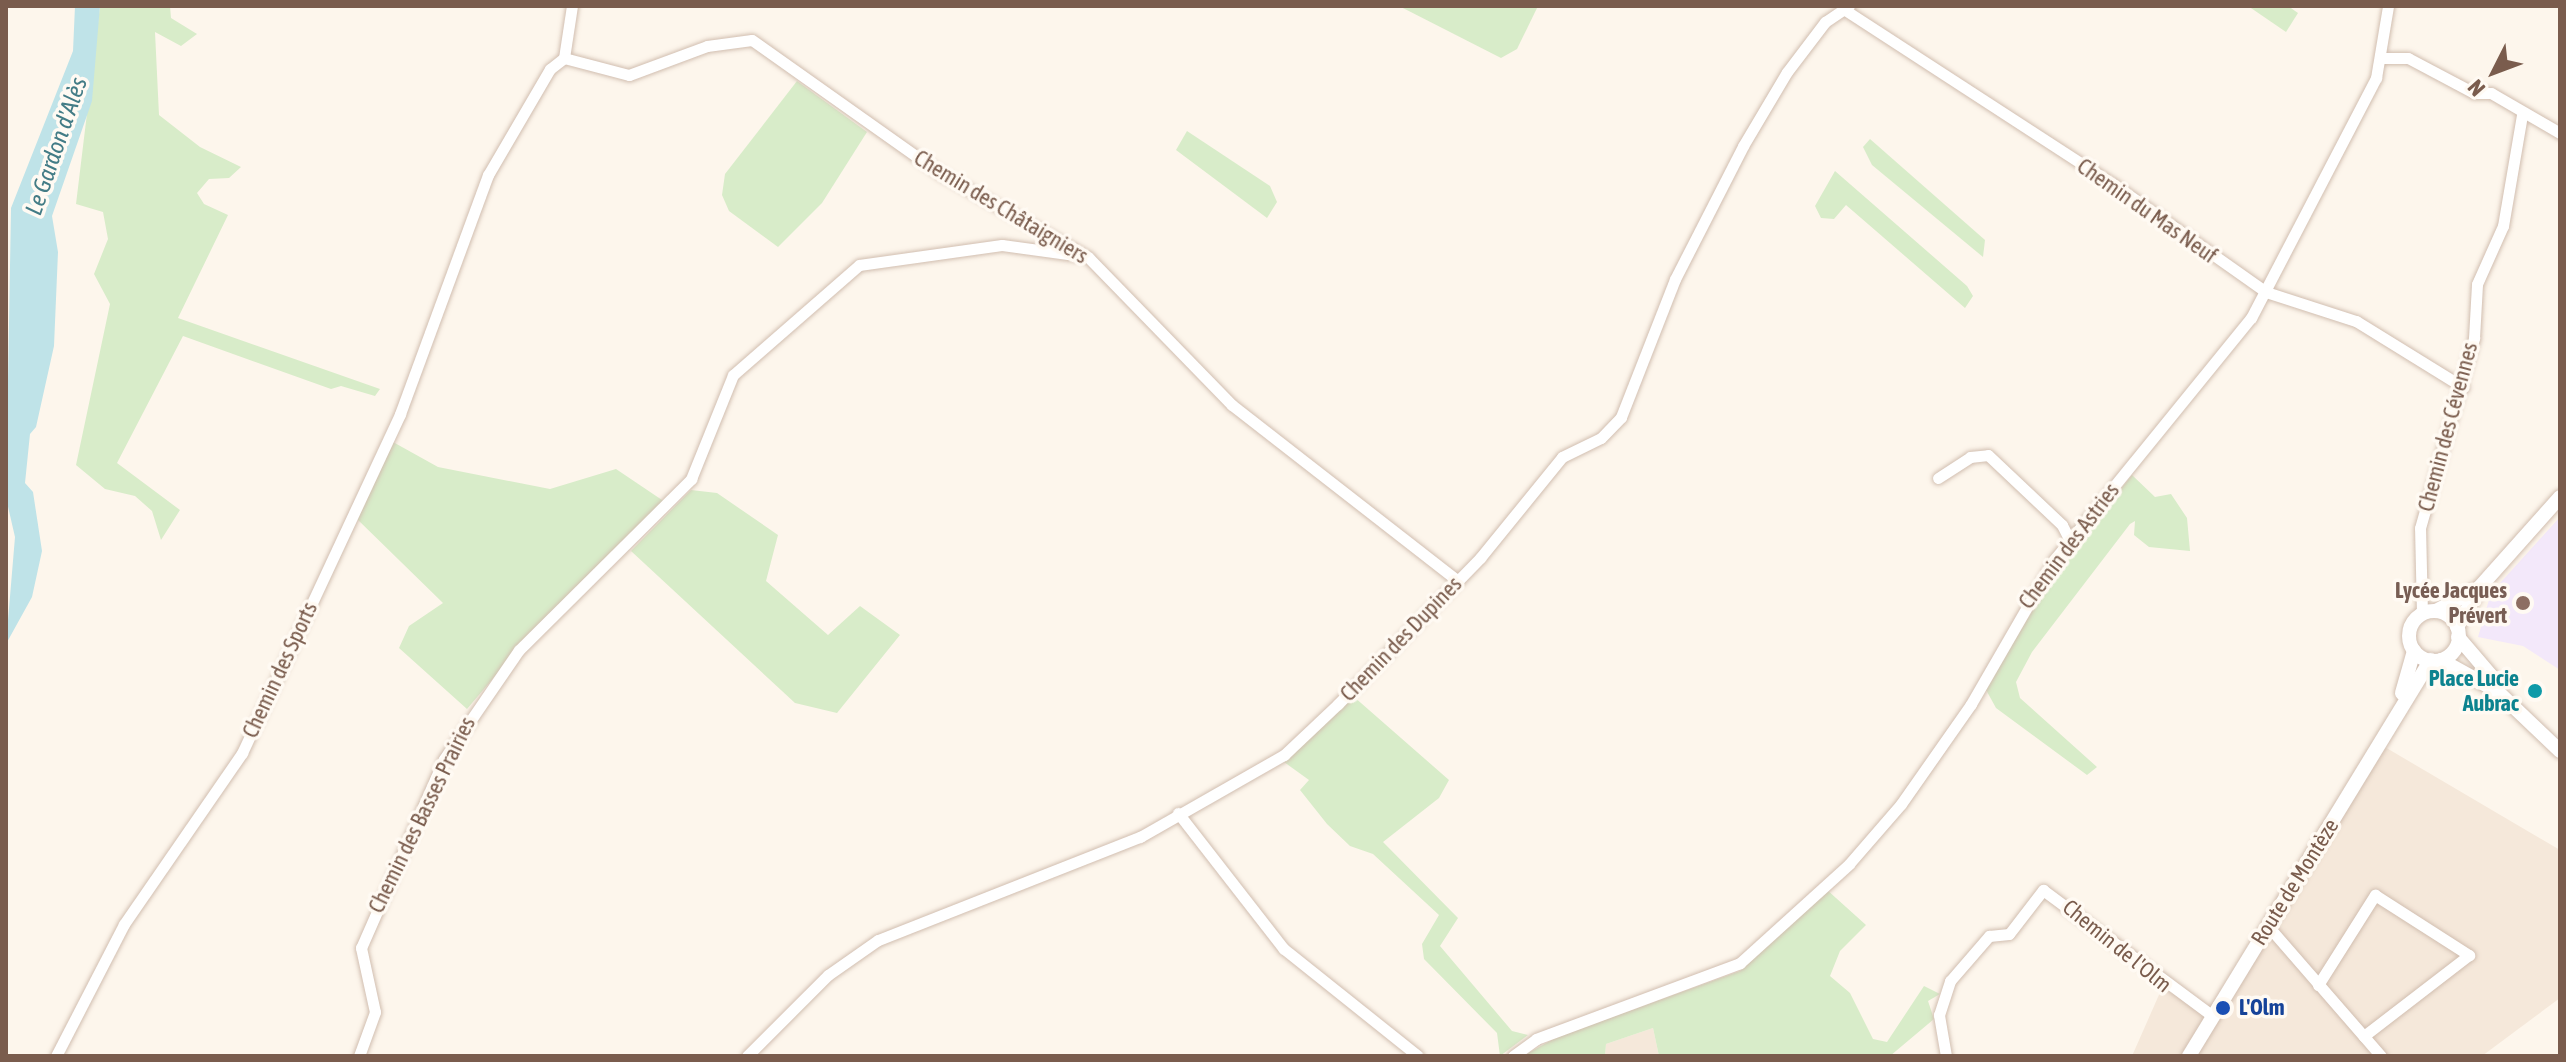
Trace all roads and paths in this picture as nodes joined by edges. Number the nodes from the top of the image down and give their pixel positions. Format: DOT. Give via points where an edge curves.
graph roads {
  1 [pos="572,6"];
  2 [pos="2388,6"];
  3 [pos="1847,8"];
  4 [pos="564,58"];
  5 [pos="2384,58"];
  6 [pos="2522,115"];
  7 [pos="2560,133"];
  8 [pos="1088,257"];
  9 [pos="2266,292"];
  10 [pos="2463,387"];
  11 [pos="1938,478"];
  12 [pos="2560,497"];
  13 [pos="2070,541"];
  14 [pos="1458,581"];
  15 [pos="2479,588"];
  16 [pos="2428,609"];
  17 [pos="2457,632"];
  18 [pos="2414,651"];
  19 [pos="2436,660"];
  20 [pos="2398,706"];
  21 [pos="2560,741"];
  22 [pos="2560,751"];
  23 [pos="1178,813"];
  24 [pos="2268,926"];
  25 [pos="2318,985"];
  26 [pos="2210,1014"];
  27 [pos="2364,1036"];
  28 [pos="56,1056"];
  29 [pos="359,1056"];
  30 [pos="747,1056"];
  31 [pos="1418,1056"];
  32 [pos="1513,1056"];
  33 [pos="1946,1056"];
  34 [pos="2189,1056"];
  35 [pos="2381,1056"];
  1 -- 4 [label="street"];
  2 -- 5 [label="street"];
  3 -- 9 [label="street, Chemin du Mas Neuf"];
  3 -- 14 [label="street, Chemin des Dupines" via="1825,22 1796,60 1743,146 1675,279 1621,417 1601,438 1562,457"];
  4 -- 8 [label="street, Chemin des Châtaigniers" via="629,75 707,46 752,40 943,175"];
  4 -- 28 [label="street, Chemin des Sports" via="550,69 488,175 400,414 242,753 124,924"];
  5 -- 6 [label="street" via="2408,58 2474,93 2507,100"];
  5 -- 9 [label="street, Chemin des Astries"];
  6 -- 7 [label="street"];
  6 -- 10 [label="street, Chemin des Cévennes" via="2503,226 2477,284"];
  8 -- 14 [label="street, Chemin des Châtaigniers" via="1232,405"];
  8 -- 29 [label="street, Chemin des Basses Prairies" via="1002,245 859,265 733,375 691,479 519,650 466,720 361,948 375,1012"];
  9 -- 10 [label="street, Chemin du Mas Neuf" via="2356,321"];
  9 -- 13 [label="street, Chemin des Astries"];
  10 -- 16 [label="street, Chemin des Cévennes" via="2420,528 2417,560"];
  11 -- 13 [label="street" via="1970,457 1988,455 2062,525"];
  12 -- 15 [label="street"];
  13 -- 32 [label="street, Chemin des Astries" via="2009,629 1971,704 1901,804 1849,864 1740,963 1536,1039"];
  14 -- 23 [label="street, Chemin des Dupines" via="1284,755"];
  15 -- 16 [label="street"];
  15 -- 17 [label="street, Route de Montèze"];
  16 -- 17 [label="street"];
  16 -- 18 [label="street, Route de Montèze" via="2409,635"];
  17 -- 19 [label="street, Route de Montèze"];
  17 -- 21 [label="street" via="2473,662"];
  18 -- 19 [label="street"];
  18 -- 20 [label="street, Route de Montèze"];
  19 -- 20 [label="street, Route de Montèze"];
  19 -- 22 [label="street" via="2497,691"];
  20 -- 24 [label="street, Route de Montèze"];
  23 -- 30 [label="street, Chemin des Dupines" via="1140,837 878,940 828,975"];
  23 -- 31 [label="street" via="1284,949"];
  24 -- 25 [label="street"];
  24 -- 26 [label="street, Route de Montèze"];
  25 -- 27 [label="street"];
  25 -- 27 [label="street" via="2375,895 2469,955"];
  26 -- 33 [label="street, Chemin de l'Olm" via="2043,890 2009,934 1989,936 1950,981 1939,1015"];
  26 -- 34 [label="street, Route de Montèze"];
  27 -- 35 [label="street"];
}
